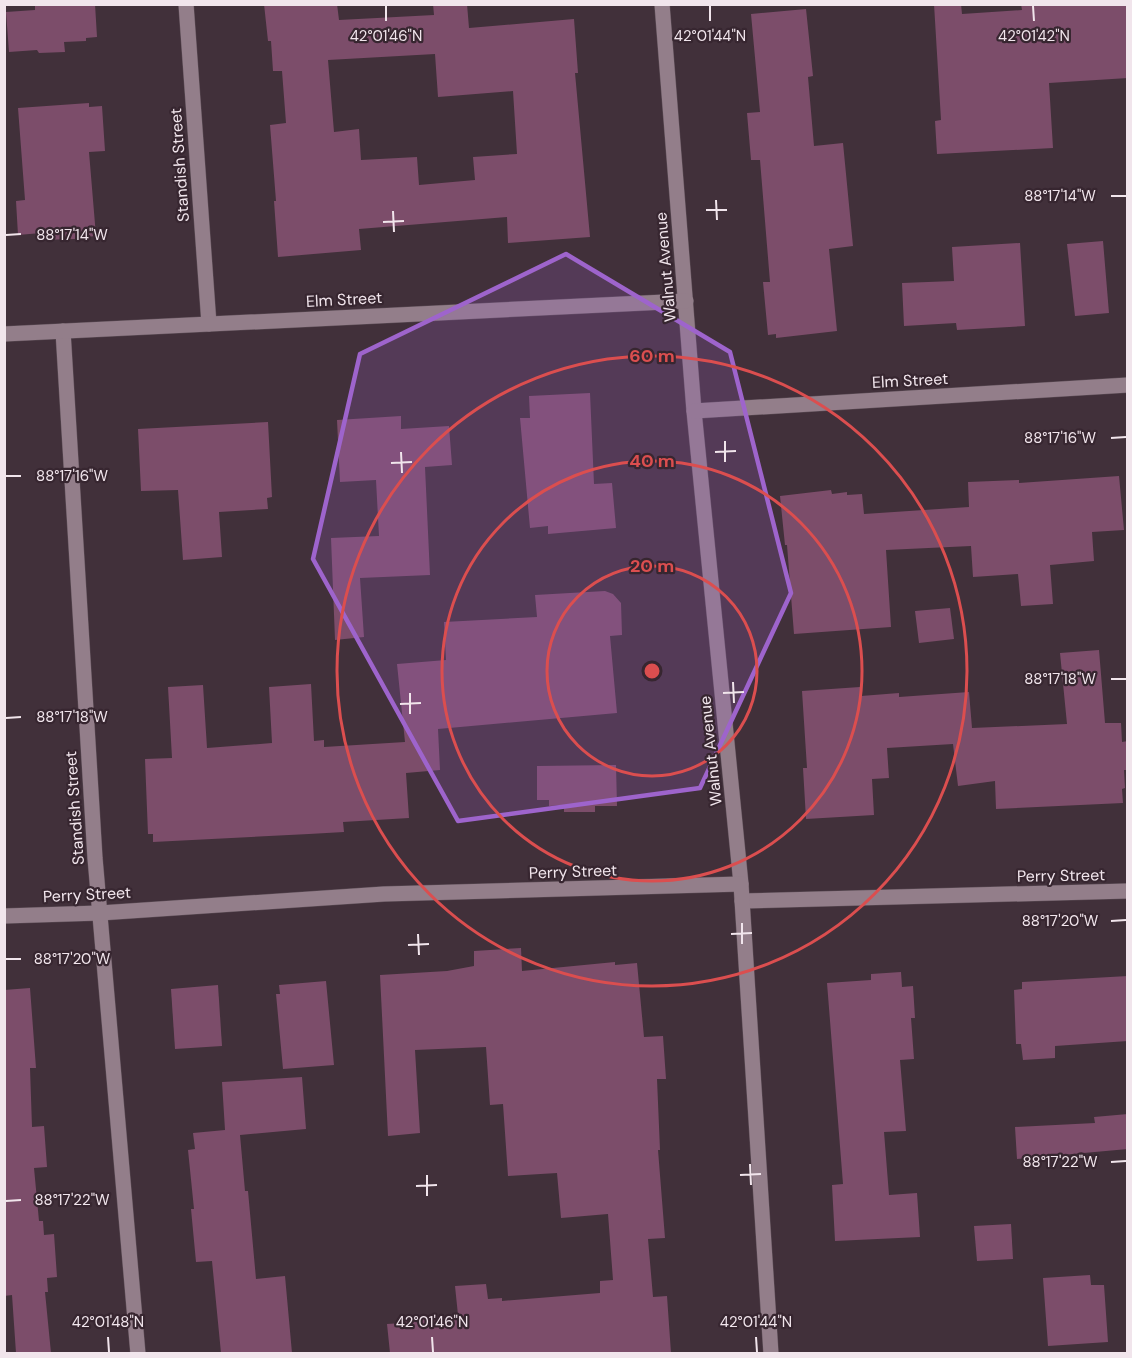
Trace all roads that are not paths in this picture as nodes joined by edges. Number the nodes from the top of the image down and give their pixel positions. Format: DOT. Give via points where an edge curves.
graph roads {
  1 [pos="186,4"];
  2 [pos="663,4"];
  3 [pos="686,300"];
  4 [pos="209,324"];
  5 [pos="63,331"];
  6 [pos="4,334"];
  7 [pos="1128,385"];
  8 [pos="694,411"];
  9 [pos="741,884"];
  10 [pos="1128,891"];
  11 [pos="742,901"];
  12 [pos="100,913"];
  13 [pos="4,916"];
  14 [pos="138,1353"];
  15 [pos="771,1353"];
  1 -- 4 [label="street, Standish Street"];
  2 -- 3 [label="street, Walnut Avenue"];
  3 -- 4 [label="street, Elm Street"];
  3 -- 8 [label="street, Walnut Avenue"];
  4 -- 5 [label="street, Elm Street"];
  5 -- 6 [label="street, Elm Street"];
  5 -- 12 [label="street, Standish Street"];
  7 -- 8 [label="street, Elm Street"];
  8 -- 9 [label="street, Walnut Avenue"];
  9 -- 11 [label="street"];
  9 -- 12 [label="street, Perry Street" via="384,894"];
  10 -- 11 [label="street, Perry Street"];
  11 -- 15 [label="street"];
  12 -- 13 [label="street, Perry Street"];
  12 -- 14 [label="street, Standish Street"];
}
